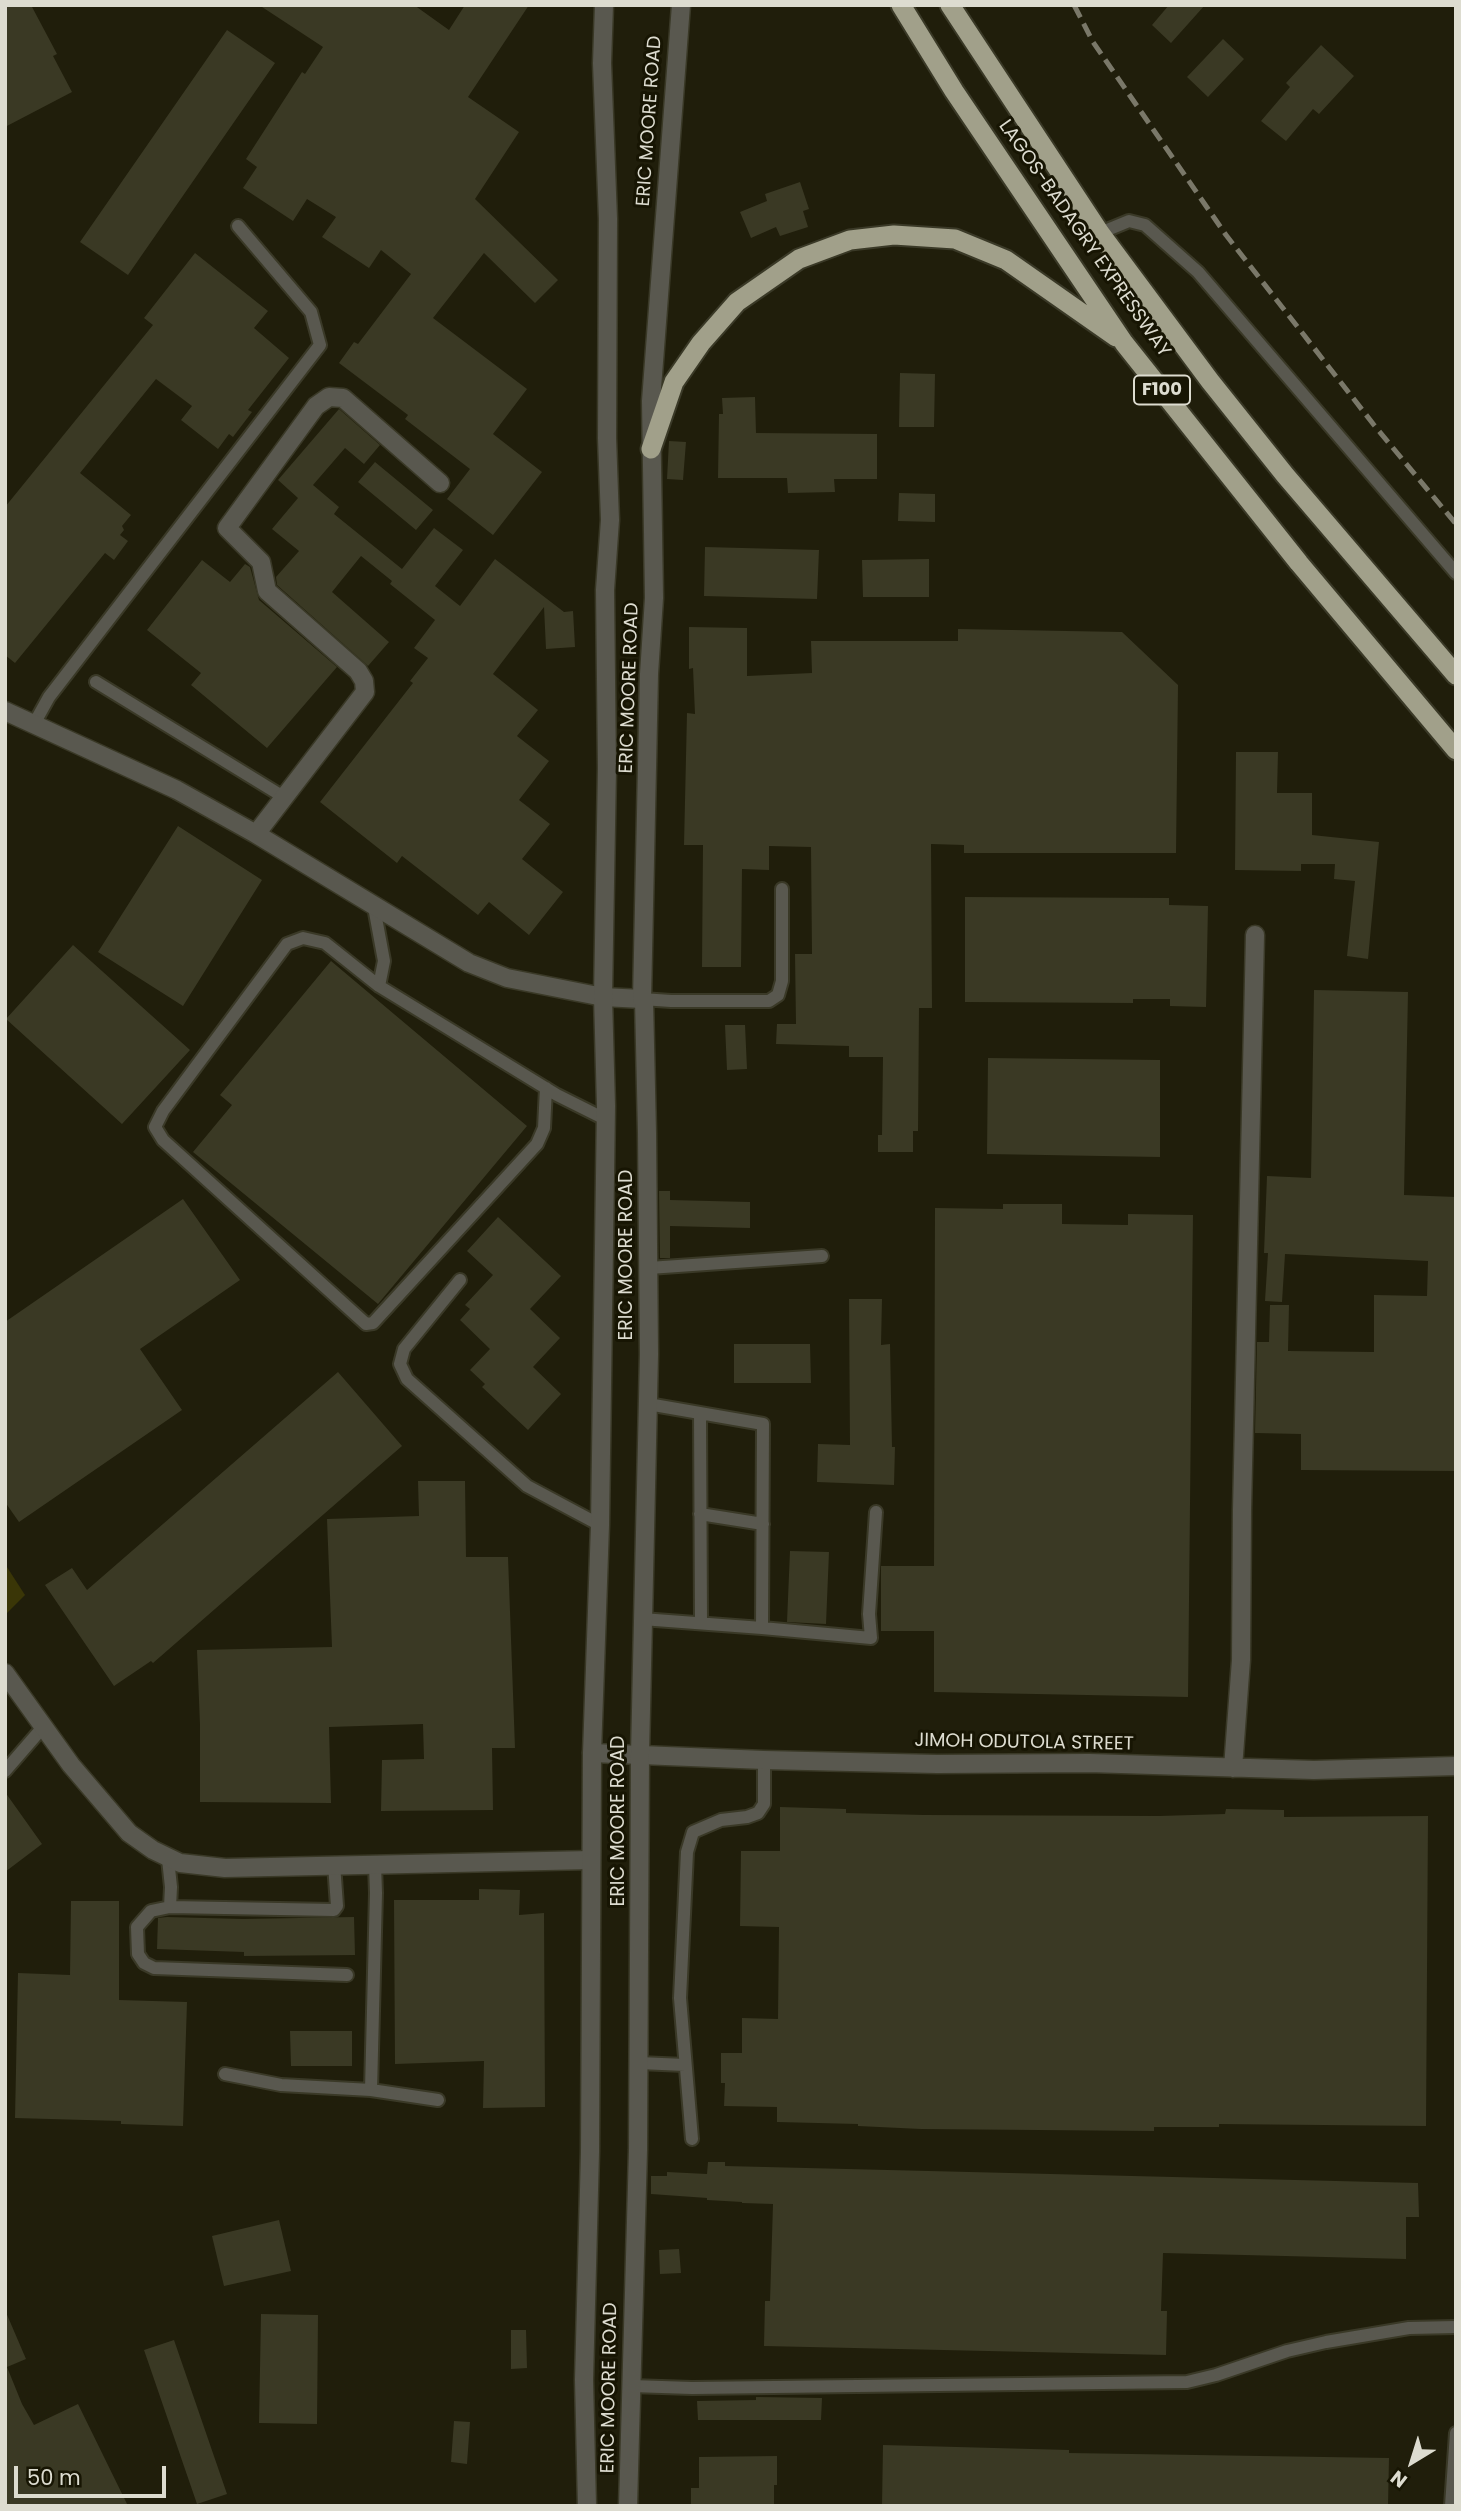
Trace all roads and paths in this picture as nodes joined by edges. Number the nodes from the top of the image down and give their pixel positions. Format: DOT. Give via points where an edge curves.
graph roads {
  1 [pos="604,5"];
  2 [pos="681,5"];
  3 [pos="901,5"];
  4 [pos="950,5"];
  5 [pos="238,226"];
  6 [pos="1100,233"];
  7 [pos="1125,343"];
  8 [pos="651,449"];
  9 [pos="440,483"];
  10 [pos="1456,573"];
  11 [pos="1456,675"];
  12 [pos="96,682"];
  13 [pos="5,711"];
  14 [pos="34,724"];
  15 [pos="1456,750"];
  16 [pos="282,796"];
  17 [pos="256,834"];
  18 [pos="782,889"];
  19 [pos="374,907"];
  20 [pos="1255,934"];
  21 [pos="379,986"];
  22 [pos="603,997"];
  23 [pos="642,999"];
  24 [pos="546,1088"];
  25 [pos="605,1119"];
  26 [pos="822,1256"];
  27 [pos="649,1268"];
  28 [pos="460,1280"];
  29 [pos="648,1404"];
  30 [pos="701,1413"];
  31 [pos="876,1512"];
  32 [pos="700,1514"];
  33 [pos="763,1524"];
  34 [pos="600,1525"];
  35 [pos="642,1619"];
  36 [pos="701,1623"];
  37 [pos="762,1628"];
  38 [pos="5,1673"];
  39 [pos="44,1726"];
  40 [pos="592,1753"];
  41 [pos="640,1754"];
  42 [pos="764,1760"];
  43 [pos="1456,1766"];
  44 [pos="1233,1769"];
  45 [pos="5,1771"];
  46 [pos="168,1859"];
  47 [pos="591,1860"];
  48 [pos="334,1864"];
  49 [pos="375,1865"];
  50 [pos="170,1907"];
  51 [pos="347,1975"];
  52 [pos="639,2063"];
  53 [pos="685,2064"];
  54 [pos="225,2074"];
  55 [pos="371,2090"];
  56 [pos="438,2100"];
  57 [pos="692,2139"];
  58 [pos="1456,2327"];
  59 [pos="631,2386"];
  60 [pos="1456,2433"];
  61 [pos="587,2506"];
  62 [pos="628,2506"];
  63 [pos="1451,2506"];
  1 -- 22 [label="street, ERIC MOORE ROAD" via="601,63 608,219 610,520 605,590"];
  2 -- 8 [label="street, ERIC MOORE ROAD" via="658,287"];
  3 -- 7 [label="highway, LAGOS-BADAGRY EXPRESSWAY / F100"];
  4 -- 6 [label="highway, LAGOS-BADAGRY EXPRESSWAY / F100"];
  5 -- 14 [label="lane" via="310,312 320,345 49,697"];
  6 -- 10 [label="lane" via="1129,221 1145,225 1198,272"];
  6 -- 11 [label="highway, LAGOS-BADAGRY EXPRESSWAY / F100" via="1210,381"];
  7 -- 8 [label="highway" via="1006,260 955,239 894,235 850,240 799,259 737,302 674,382"];
  7 -- 15 [label="highway, LAGOS-BADAGRY EXPRESSWAY / F100" via="1299,563"];
  8 -- 23 [label="street, ERIC MOORE ROAD" via="654,598"];
  9 -- 16 [label="street" via="343,398 329,397 316,407 228,528 261,562 267,591 364,681 365,692"];
  12 -- 16 [label="lane"];
  13 -- 14 [label="street"];
  14 -- 17 [label="street" via="177,790"];
  16 -- 17 [label="street"];
  17 -- 19 [label="street"];
  18 -- 23 [label="lane" via="778,995 769,1001"];
  19 -- 21 [label="lane" via="384,961"];
  19 -- 22 [label="street" via="469,963 507,978"];
  20 -- 44 [label="street" via="1241,1660"];
  21 -- 24 [label="lane"];
  21 -- 24 [label="lane" via="325,943 303,938 287,944 155,1127 163,1140 366,1324 377,1320 537,1144 544,1128"];
  22 -- 23 [label="street"];
  22 -- 25 [label="street, ERIC MOORE ROAD"];
  23 -- 27 [label="street, ERIC MOORE ROAD"];
  24 -- 25 [label="lane"];
  25 -- 34 [label="street, ERIC MOORE ROAD"];
  26 -- 27 [label="lane"];
  27 -- 29 [label="street, ERIC MOORE ROAD"];
  28 -- 34 [label="lane" via="404,1349 400,1364 407,1379 527,1486"];
  29 -- 30 [label="lane"];
  29 -- 35 [label="street, ERIC MOORE ROAD"];
  30 -- 32 [label="lane"];
  30 -- 33 [label="lane" via="763,1424"];
  31 -- 37 [label="lane" via="871,1638"];
  32 -- 33 [label="lane"];
  32 -- 36 [label="lane"];
  33 -- 37 [label="lane"];
  34 -- 40 [label="street, ERIC MOORE ROAD"];
  35 -- 36 [label="lane"];
  35 -- 41 [label="street, ERIC MOORE ROAD"];
  36 -- 37 [label="lane"];
  38 -- 39 [label="street"];
  39 -- 45 [label="lane"];
  39 -- 46 [label="street" via="129,1833"];
  40 -- 41 [label="street, JIMOH ODUTOLA STREET"];
  40 -- 47 [label="street, ERIC MOORE ROAD"];
  41 -- 42 [label="street, JIMOH ODUTOLA STREET"];
  41 -- 52 [label="street, ERIC MOORE ROAD"];
  42 -- 44 [label="street, JIMOH ODUTOLA STREET"];
  42 -- 53 [label="lane" via="764,1804 758,1813 721,1820 693,1832 687,1852 680,1998"];
  43 -- 44 [label="street, JIMOH ODUTOLA STREET"];
  46 -- 48 [label="street" via="225,1868"];
  46 -- 50 [label="lane"];
  47 -- 49 [label="street"];
  47 -- 61 [label="street, ERIC MOORE ROAD" via="584,2380"];
  48 -- 49 [label="street"];
  48 -- 50 [label="lane" via="334,1910"];
  49 -- 55 [label="lane"];
  50 -- 51 [label="lane" via="151,1911 137,1927 138,1954 154,1968"];
  52 -- 53 [label="lane"];
  52 -- 59 [label="street, ERIC MOORE ROAD"];
  53 -- 57 [label="lane"];
  54 -- 55 [label="lane" via="281,2085"];
  55 -- 56 [label="lane"];
  58 -- 59 [label="lane" via="1409,2328 1326,2342 1188,2382"];
  59 -- 62 [label="street, ERIC MOORE ROAD"];
  60 -- 63 [label="lane"];
}
